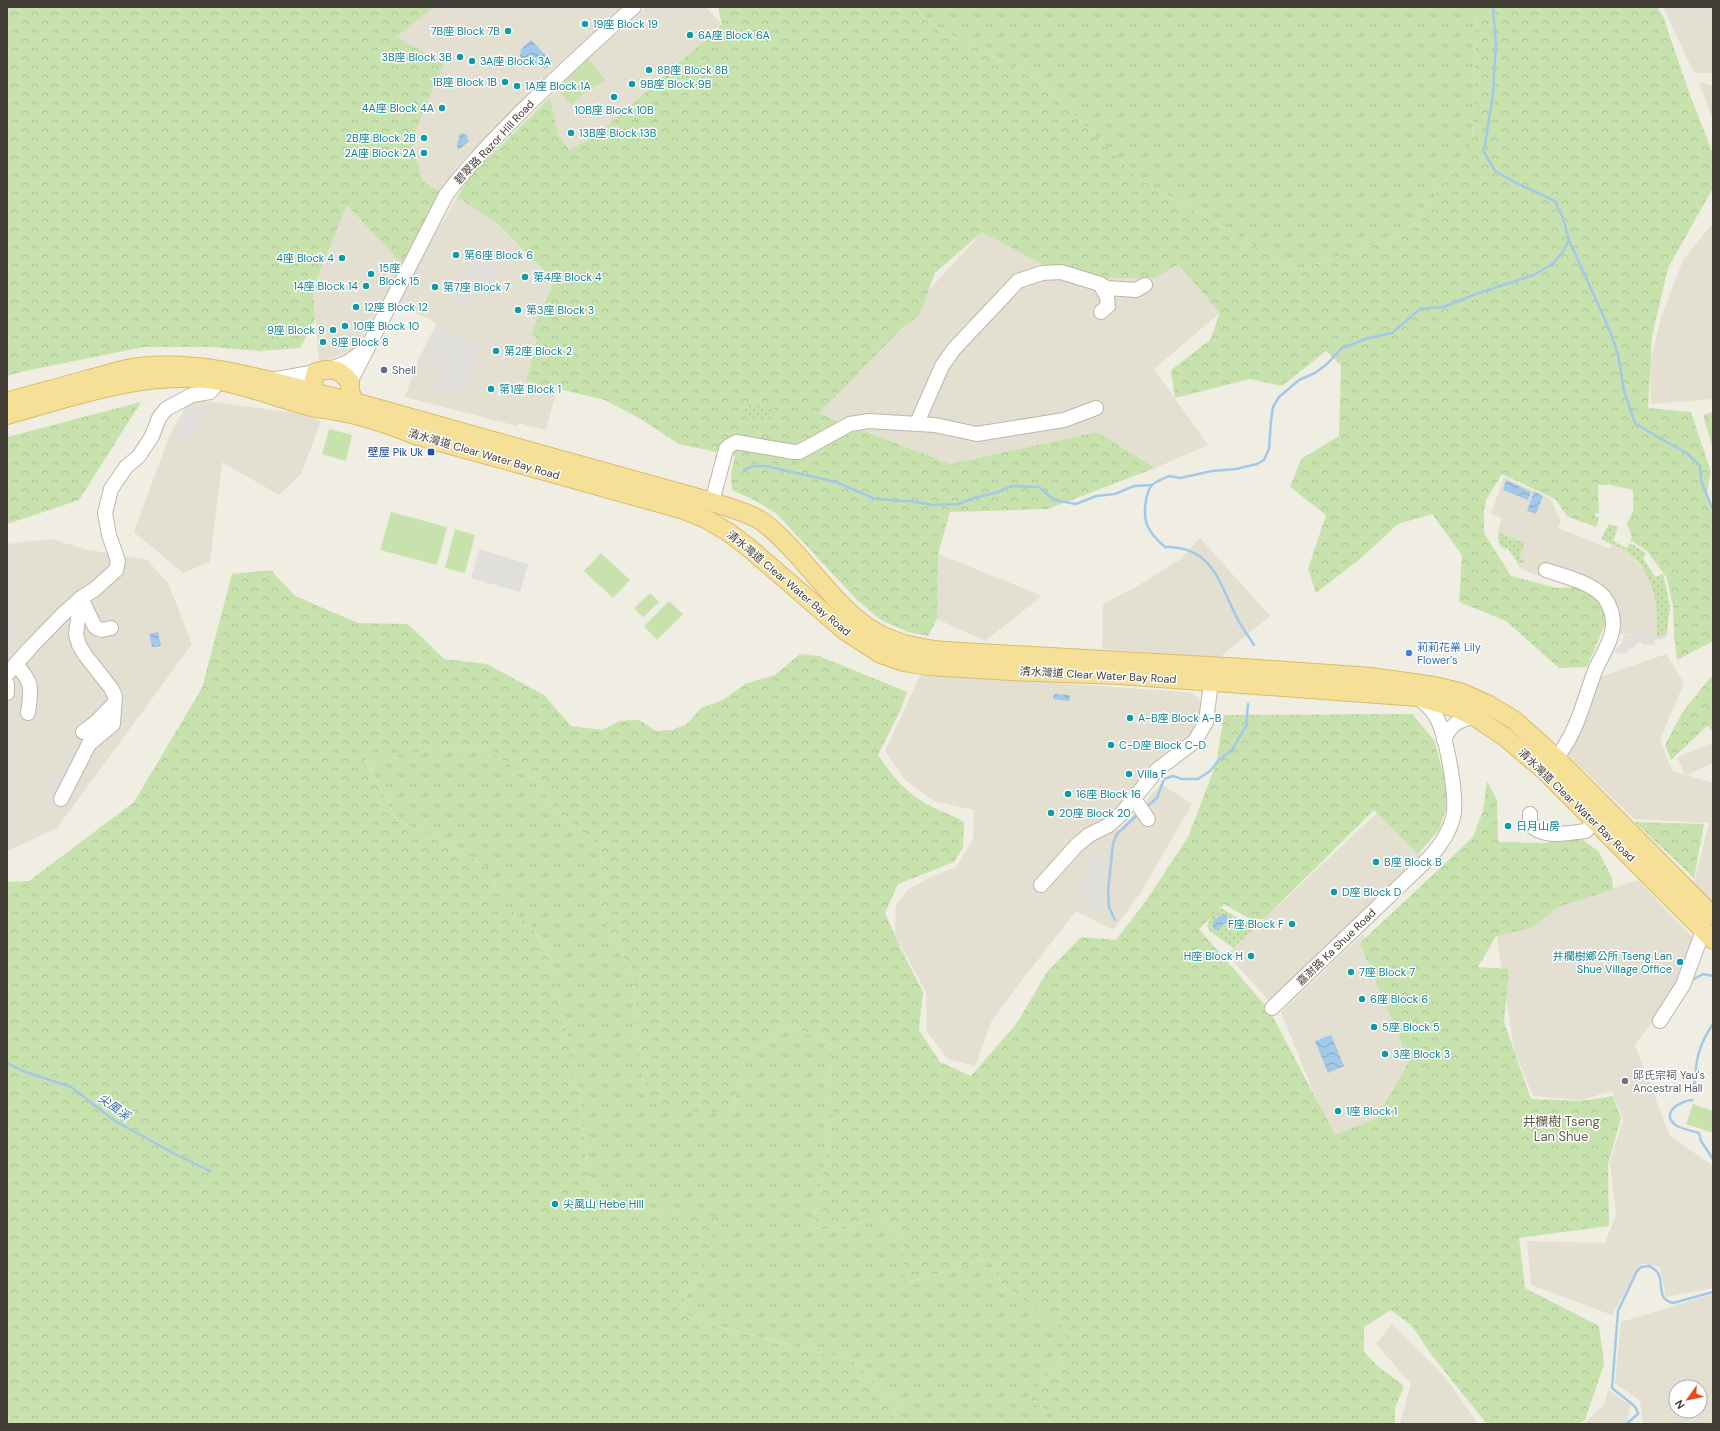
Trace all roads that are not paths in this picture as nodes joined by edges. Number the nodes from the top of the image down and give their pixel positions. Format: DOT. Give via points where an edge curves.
graph roads {
  1 [pos="634,7"];
  2 [pos="1100,284"];
  3 [pos="1145,285"];
  4 [pos="1101,312"];
  5 [pos="367,347"];
  6 [pos="323,370"];
  7 [pos="174,377"];
  8 [pos="270,380"];
  9 [pos="350,382"];
  10 [pos="214,387"];
  11 [pos="310,392"];
  12 [pos="179,401"];
  13 [pos="7,402"];
  14 [pos="354,402"];
  15 [pos="1096,408"];
  16 [pos="330,409"];
  17 [pos="7,415"];
  18 [pos="917,423"];
  19 [pos="712,502"];
  20 [pos="749,515"];
  21 [pos="748,547"];
  22 [pos="1546,570"];
  23 [pos="81,598"];
  24 [pos="111,628"];
  25 [pos="12,669"];
  26 [pos="1211,682"];
  27 [pos="7,684"];
  28 [pos="7,693"];
  29 [pos="1418,698"];
  30 [pos="114,704"];
  31 [pos="28,713"];
  32 [pos="1475,717"];
  33 [pos="83,732"];
  34 [pos="1444,740"];
  35 [pos="1556,758"];
  36 [pos="61,799"];
  37 [pos="1530,814"];
  38 [pos="1594,820"];
  39 [pos="1042,885"];
  40 [pos="1711,914"];
  41 [pos="1708,936"];
  42 [pos="1272,1008"];
  43 [pos="1660,1021"];
  1 -- 5 [label="street, 碧翠路 Razor Hill Road" via="601,35 464,170 446,195"];
  2 -- 3 [label="street" via="1107,288 1136,290"];
  2 -- 4 [label="street" via="1107,297 1108,306"];
  2 -- 18 [label="street" via="1061,272 1042,273 1018,281 954,349 942,366"];
  5 -- 6 [label="street, 碧翠路 Razor Hill Road" via="348,362"];
  5 -- 9 [label="street, 碧翠路 Razor Hill Road"];
  6 -- 8 [label="street, 碧翠路 Razor Hill Road"];
  6 -- 9 [label="main road" via="341,373"];
  6 -- 11 [label="main road"];
  7 -- 10 [label="main road, 清水灣道 Clear Water Bay Road"];
  7 -- 12 [label="street"];
  7 -- 17 [label="main road, 清水灣道 Clear Water Bay Road" via="104,389"];
  8 -- 11 [label="main road, 清水灣道 Clear Water Bay Road"];
  8 -- 13 [label="main road, 清水灣道 Clear Water Bay Road" via="201,366 150,366 124,370"];
  9 -- 14 [label="main road"];
  10 -- 12 [label="street"];
  10 -- 16 [label="main road, 清水灣道 Clear Water Bay Road"];
  11 -- 14 [label="main road, 清水灣道 Clear Water Bay Road"];
  11 -- 16 [label="main road"];
  12 -- 23 [label="street" via="166,409 159,418 152,436 139,456 126,467 111,489 105,513 118,561 116,570"];
  14 -- 19 [label="main road, 清水灣道 Clear Water Bay Road"];
  15 -- 18 [label="street" via="1064,420 990,433 977,434 934,424"];
  16 -- 21 [label="main road, 清水灣道 Clear Water Bay Road" via="681,509 706,519"];
  18 -- 19 [label="street" via="869,421 850,424 799,452 736,442 724,453"];
  19 -- 20 [label="main road, 清水灣道 Clear Water Bay Road"];
  20 -- 21 [label="main road" via="760,531 760,537 755,544"];
  20 -- 35 [label="main road, 清水灣道 Clear Water Bay Road" via="779,535 841,605 862,624 881,636 906,645 945,651 1364,676 1434,686 1460,692 1514,720"];
  21 -- 26 [label="main road, 清水灣道 Clear Water Bay Road" via="844,630 882,654 904,662 944,667"];
  22 -- 35 [label="street" via="1593,588 1610,608 1613,622 1611,636 1586,700 1568,742"];
  23 -- 24 [label="street" via="95,627 102,630"];
  23 -- 25 [label="street"];
  23 -- 30 [label="street" via="76,634 79,645 111,688 115,696"];
  25 -- 31 [label="street" via="30,682"];
  26 -- 29 [label="main road, 清水灣道 Clear Water Bay Road"];
  26 -- 39 [label="street" via="1206,722 1195,741 1157,770 1141,810 1122,814 1109,825 1090,835 1077,845"];
  27 -- 28 [label="street"];
  29 -- 32 [label="main road, 清水灣道 Clear Water Bay Road" via="1456,708"];
  29 -- 34 [label="street, 嘉澍路 Ka Shue Road" via="1428,705 1436,716"];
  30 -- 33 [label="street"];
  30 -- 36 [label="street" via="113,724 89,744"];
  32 -- 34 [label="street" via="1455,723 1448,730"];
  32 -- 38 [label="main road, 清水灣道 Clear Water Bay Road" via="1511,742 1546,772"];
  34 -- 42 [label="street, 嘉澍路 Ka Shue Road" via="1456,800 1454,816 1441,845"];
  35 -- 40 [label="main road, 清水灣道 Clear Water Bay Road"];
  37 -- 38 [label="street" via="1530,825 1536,831 1547,834 1586,831"];
  38 -- 41 [label="main road, 清水灣道 Clear Water Bay Road"];
  41 -- 43 [label="street" via="1683,985"];
}
